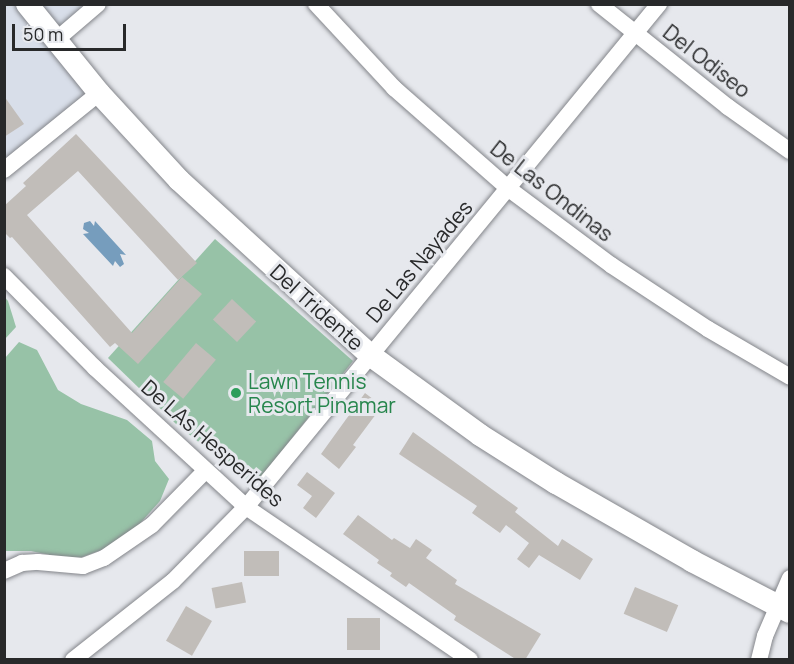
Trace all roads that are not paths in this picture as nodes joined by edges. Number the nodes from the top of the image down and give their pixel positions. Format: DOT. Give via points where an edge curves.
graph roads {
  1 [pos="27,4"];
  2 [pos="98,4"];
  3 [pos="316,4"];
  4 [pos="599,4"];
  5 [pos="659,4"];
  6 [pos="635,34"];
  7 [pos="56,40"];
  8 [pos="99,93"];
  9 [pos="789,151"];
  10 [pos="4,170"];
  11 [pos="509,189"];
  12 [pos="4,276"];
  13 [pos="370,355"];
  14 [pos="789,377"];
  15 [pos="205,471"];
  16 [pos="246,507"];
  17 [pos="4,571"];
  18 [pos="789,578"];
  19 [pos="783,609"];
  20 [pos="73,660"];
  21 [pos="470,660"];
  22 [pos="759,660"];
  1 -- 7 [label="main road, Del Tridente"];
  2 -- 7 [label="street"];
  3 -- 11 [label="street, De Las Ondinas" via="394,88"];
  4 -- 6 [label="street, Del Odiseo"];
  5 -- 6 [label="street, De Las Nayades"];
  6 -- 9 [label="street, Del Odiseo"];
  6 -- 11 [label="street, De Las Nayades"];
  7 -- 8 [label="main road, Del Tridente"];
  8 -- 10 [label="street"];
  8 -- 13 [label="main road, Del Tridente" via="218,218"];
  11 -- 13 [label="street, De Las Nayades"];
  11 -- 14 [label="street, De Las Ondinas" via="611,265"];
  12 -- 15 [label="street, De LAs Hesperides"];
  13 -- 16 [label="street, De Las Nayades"];
  13 -- 19 [label="main road, Del Tridente" via="480,435 556,483"];
  15 -- 16 [label="street, De LAs Hesperides"];
  15 -- 17 [label="street" via="152,525 104,558 83,566 22,563"];
  16 -- 20 [label="street, De Las Nayades" via="173,580"];
  16 -- 21 [label="street, De LAs Hesperides"];
  18 -- 19 [label="street"];
  19 -- 22 [label="street" via="765,636"];
}
